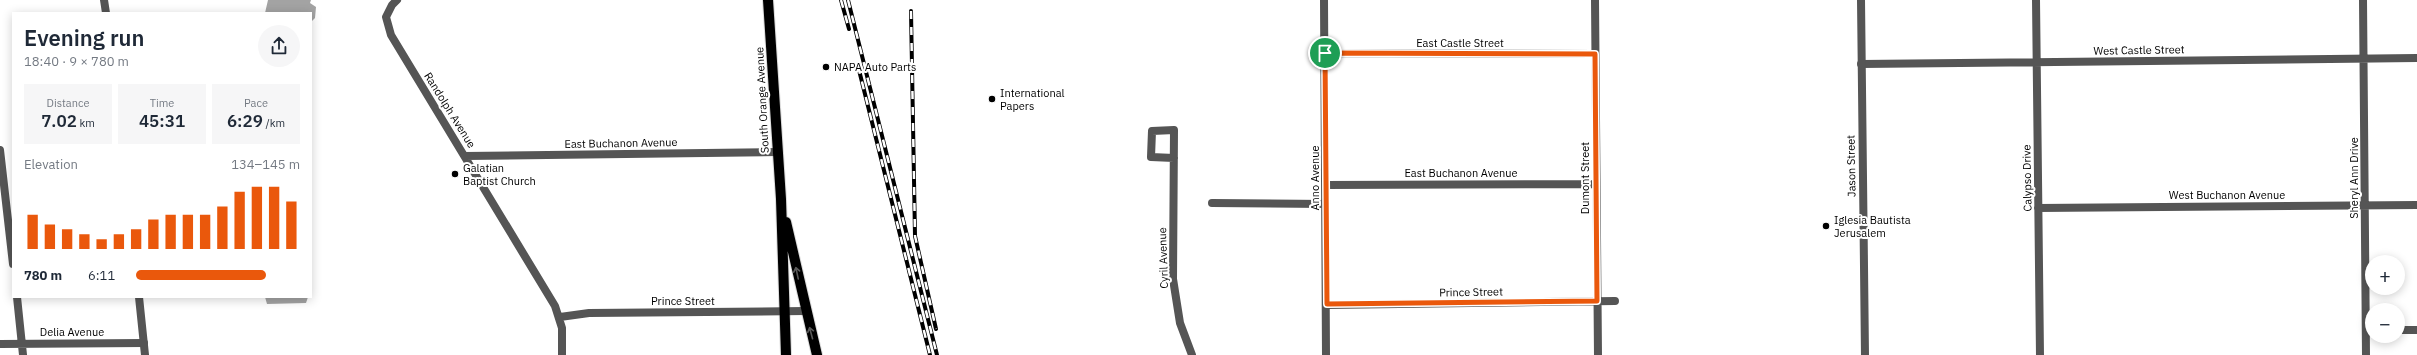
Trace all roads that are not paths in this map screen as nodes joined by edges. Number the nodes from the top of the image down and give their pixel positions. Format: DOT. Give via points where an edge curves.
graph roads {
  1 [pos="104,0"];
  2 [pos="768,0"];
  3 [pos="1324,0"];
  4 [pos="1595,0"];
  5 [pos="1861,0"];
  6 [pos="2036,0"];
  7 [pos="2363,0"];
  8 [pos="394,2"];
  9 [pos="106,12"];
  10 [pos="1325,53"];
  11 [pos="1595,54"];
  12 [pos="2417,58"];
  13 [pos="2364,59"];
  14 [pos="2036,62"];
  15 [pos="1861,64"];
  16 [pos="0,150"];
  17 [pos="777,152"];
  18 [pos="465,156"];
  19 [pos="1174,158"];
  20 [pos="1596,184"];
  21 [pos="1326,185"];
  22 [pos="781,199"];
  23 [pos="1212,203"];
  24 [pos="1326,204"];
  25 [pos="2365,205"];
  26 [pos="2417,205"];
  27 [pos="2038,208"];
  28 [pos="12,255"];
  29 [pos="17,298"];
  30 [pos="139,298"];
  31 [pos="1597,301"];
  32 [pos="1615,301"];
  33 [pos="2368,303"];
  34 [pos="1327,304"];
  35 [pos="805,311"];
  36 [pos="784,312"];
  37 [pos="560,317"];
  38 [pos="2405,330"];
  39 [pos="2417,330"];
  40 [pos="144,343"];
  41 [pos="2367,343"];
  42 [pos="0,344"];
  43 [pos="22,344"];
  44 [pos="23,355"];
  45 [pos="145,355"];
  46 [pos="562,355"];
  47 [pos="786,355"];
  48 [pos="817,355"];
  49 [pos="1192,355"];
  50 [pos="1326,355"];
  51 [pos="1598,355"];
  52 [pos="1865,355"];
  53 [pos="2040,355"];
  54 [pos="2366,355"];
  1 -- 9 [label="street"];
  2 -- 17 [label="main road, South Orange Avenue"];
  3 -- 10 [label="street, Anno Avenue"];
  4 -- 11 [label="street, Dumont Street"];
  5 -- 15 [label="street, Jason Street"];
  6 -- 14 [label="street, Calypso Drive"];
  7 -- 13 [label="street, Sheryl Ann Drive"];
  8 -- 18 [label="street, Randolph Avenue" via="386,17 391,35"];
  10 -- 11 [label="street, East Castle Street"];
  10 -- 21 [label="street, Anno Avenue"];
  11 -- 20 [label="street, Dumont Street"];
  12 -- 13 [label="street, West Castle Street"];
  13 -- 14 [label="street, West Castle Street"];
  13 -- 25 [label="street, Sheryl Ann Drive"];
  14 -- 15 [label="street, West Castle Street"];
  14 -- 27 [label="street, Calypso Drive"];
  15 -- 52 [label="street, Jason Street"];
  16 -- 28 [label="street"];
  17 -- 18 [label="street, East Buchanon Avenue"];
  17 -- 22 [label="main road, South Orange Avenue"];
  18 -- 37 [label="street, Randolph Avenue"];
  19 -- 49 [label="street, Cyril Avenue" via="1173,279 1180,323"];
  20 -- 21 [label="street, East Buchanon Avenue"];
  20 -- 31 [label="street, Dumont Street"];
  21 -- 24 [label="street, Anno Avenue"];
  35 -- 22 [label="main road, South Orange Avenue, one-way"];
  22 -- 36 [label="main road, South Orange Avenue"];
  23 -- 24 [label="street"];
  24 -- 34 [label="street, Anno Avenue"];
  25 -- 26 [label="street, West Buchanon Avenue"];
  25 -- 27 [label="street, West Buchanon Avenue"];
  25 -- 33 [label="street, Sheryl Ann Drive"];
  27 -- 53 [label="street, Calypso Drive"];
  29 -- 43 [label="street"];
  30 -- 40 [label="street"];
  31 -- 32 [label="street, Prince Street"];
  31 -- 34 [label="street, Prince Street"];
  31 -- 51 [label="street, Dumont Street"];
  34 -- 50 [label="street, Anno Avenue"];
  35 -- 36 [label="street, Prince Street"];
  48 -- 35 [label="main road, South Orange Avenue, one-way"];
  36 -- 37 [label="street, Prince Street" via="589,313"];
  36 -- 47 [label="main road, South Orange Avenue"];
  37 -- 46 [label="street, Randolph Avenue"];
  38 -- 39 [label="street"];
  40 -- 43 [label="street, Delia Avenue"];
  40 -- 45 [label="street"];
  41 -- 54 [label="street, Sheryl Ann Drive"];
  42 -- 43 [label="street, Delia Avenue"];
  43 -- 44 [label="street"];
}
